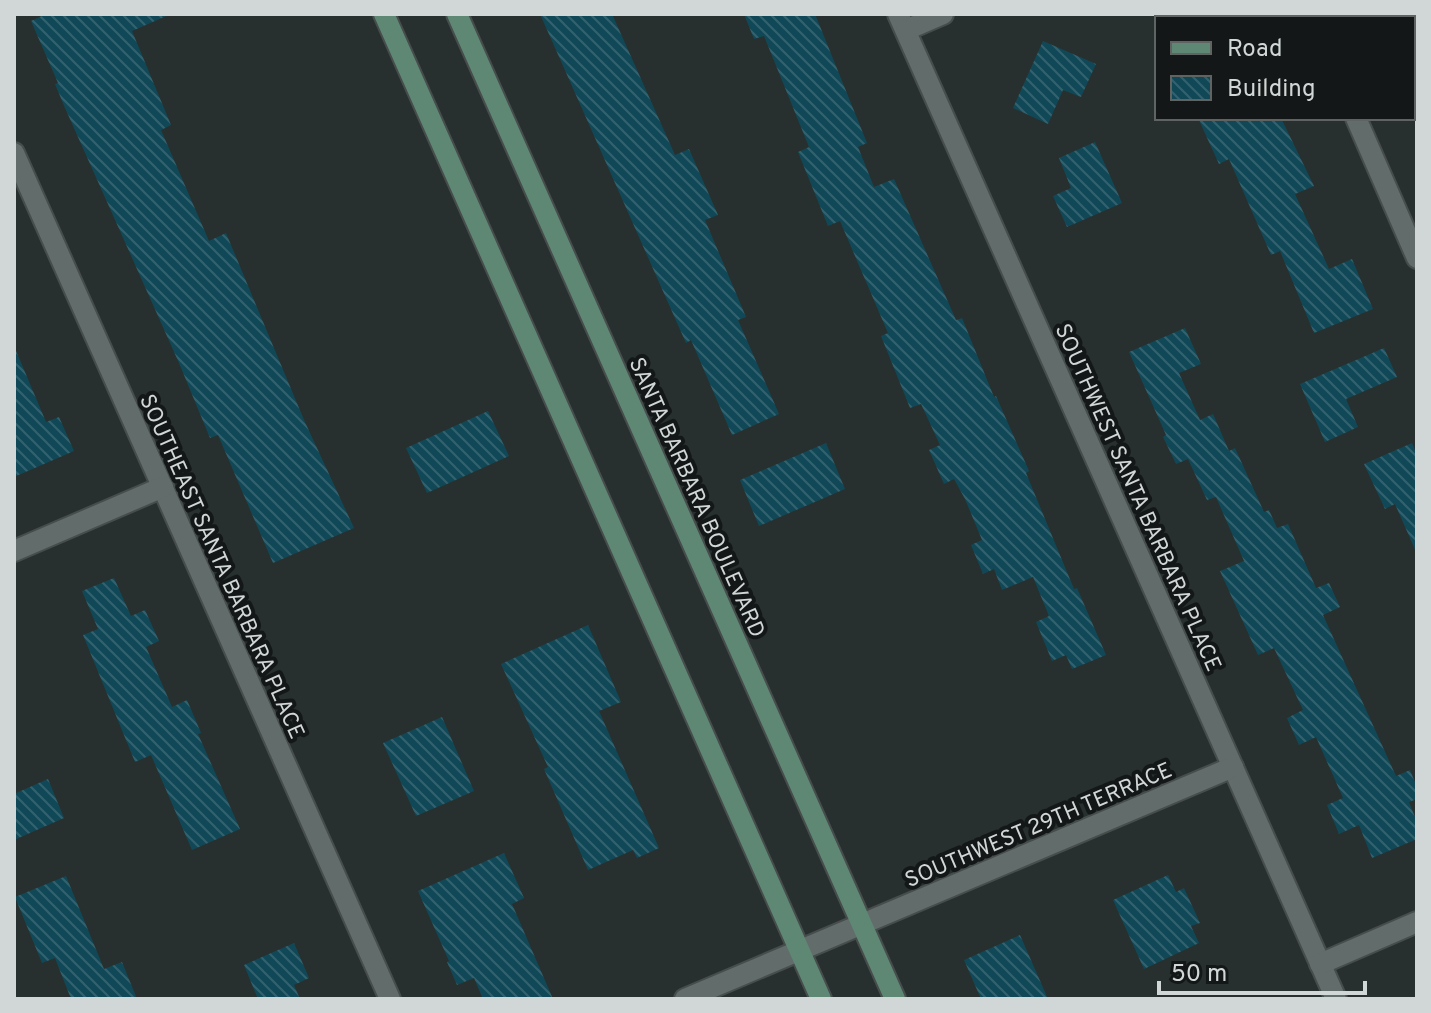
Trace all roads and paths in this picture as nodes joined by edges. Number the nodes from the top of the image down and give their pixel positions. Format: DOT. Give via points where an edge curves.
graph roads {
  1 [pos="384,14"];
  2 [pos="457,14"];
  3 [pos="943,14"];
  4 [pos="902,22"];
  5 [pos="1357,120"];
  6 [pos="14,153"];
  7 [pos="1417,258"];
  8 [pos="163,487"];
  9 [pos="14,551"];
  10 [pos="1233,767"];
  11 [pos="1417,922"];
  12 [pos="862,924"];
  13 [pos="800,951"];
  14 [pos="1320,964"];
  15 [pos="390,999"];
  16 [pos="685,999"];
  17 [pos="821,999"];
  18 [pos="895,999"];
  19 [pos="1336,999"];
  1 -- 13 [label="main road"];
  2 -- 12 [label="main road, SANTA BARBARA BOULEVARD"];
  3 -- 4 [label="street"];
  4 -- 10 [label="street, SOUTHWEST SANTA BARBARA PLACE"];
  5 -- 7 [label="street"];
  6 -- 8 [label="street, SOUTHEAST SANTA BARBARA PLACE"];
  8 -- 9 [label="street"];
  8 -- 15 [label="street, SOUTHEAST SANTA BARBARA PLACE"];
  10 -- 12 [label="street, SOUTHWEST 29TH TERRACE"];
  10 -- 14 [label="street, SOUTHWEST SANTA BARBARA PLACE"];
  11 -- 14 [label="street"];
  12 -- 13 [label="street, SOUTHWEST 29TH TERRACE"];
  12 -- 18 [label="main road, SANTA BARBARA BOULEVARD"];
  13 -- 16 [label="street, SOUTHWEST 29TH TERRACE"];
  13 -- 17 [label="main road"];
  14 -- 19 [label="street, SOUTHWEST SANTA BARBARA PLACE"];
}
